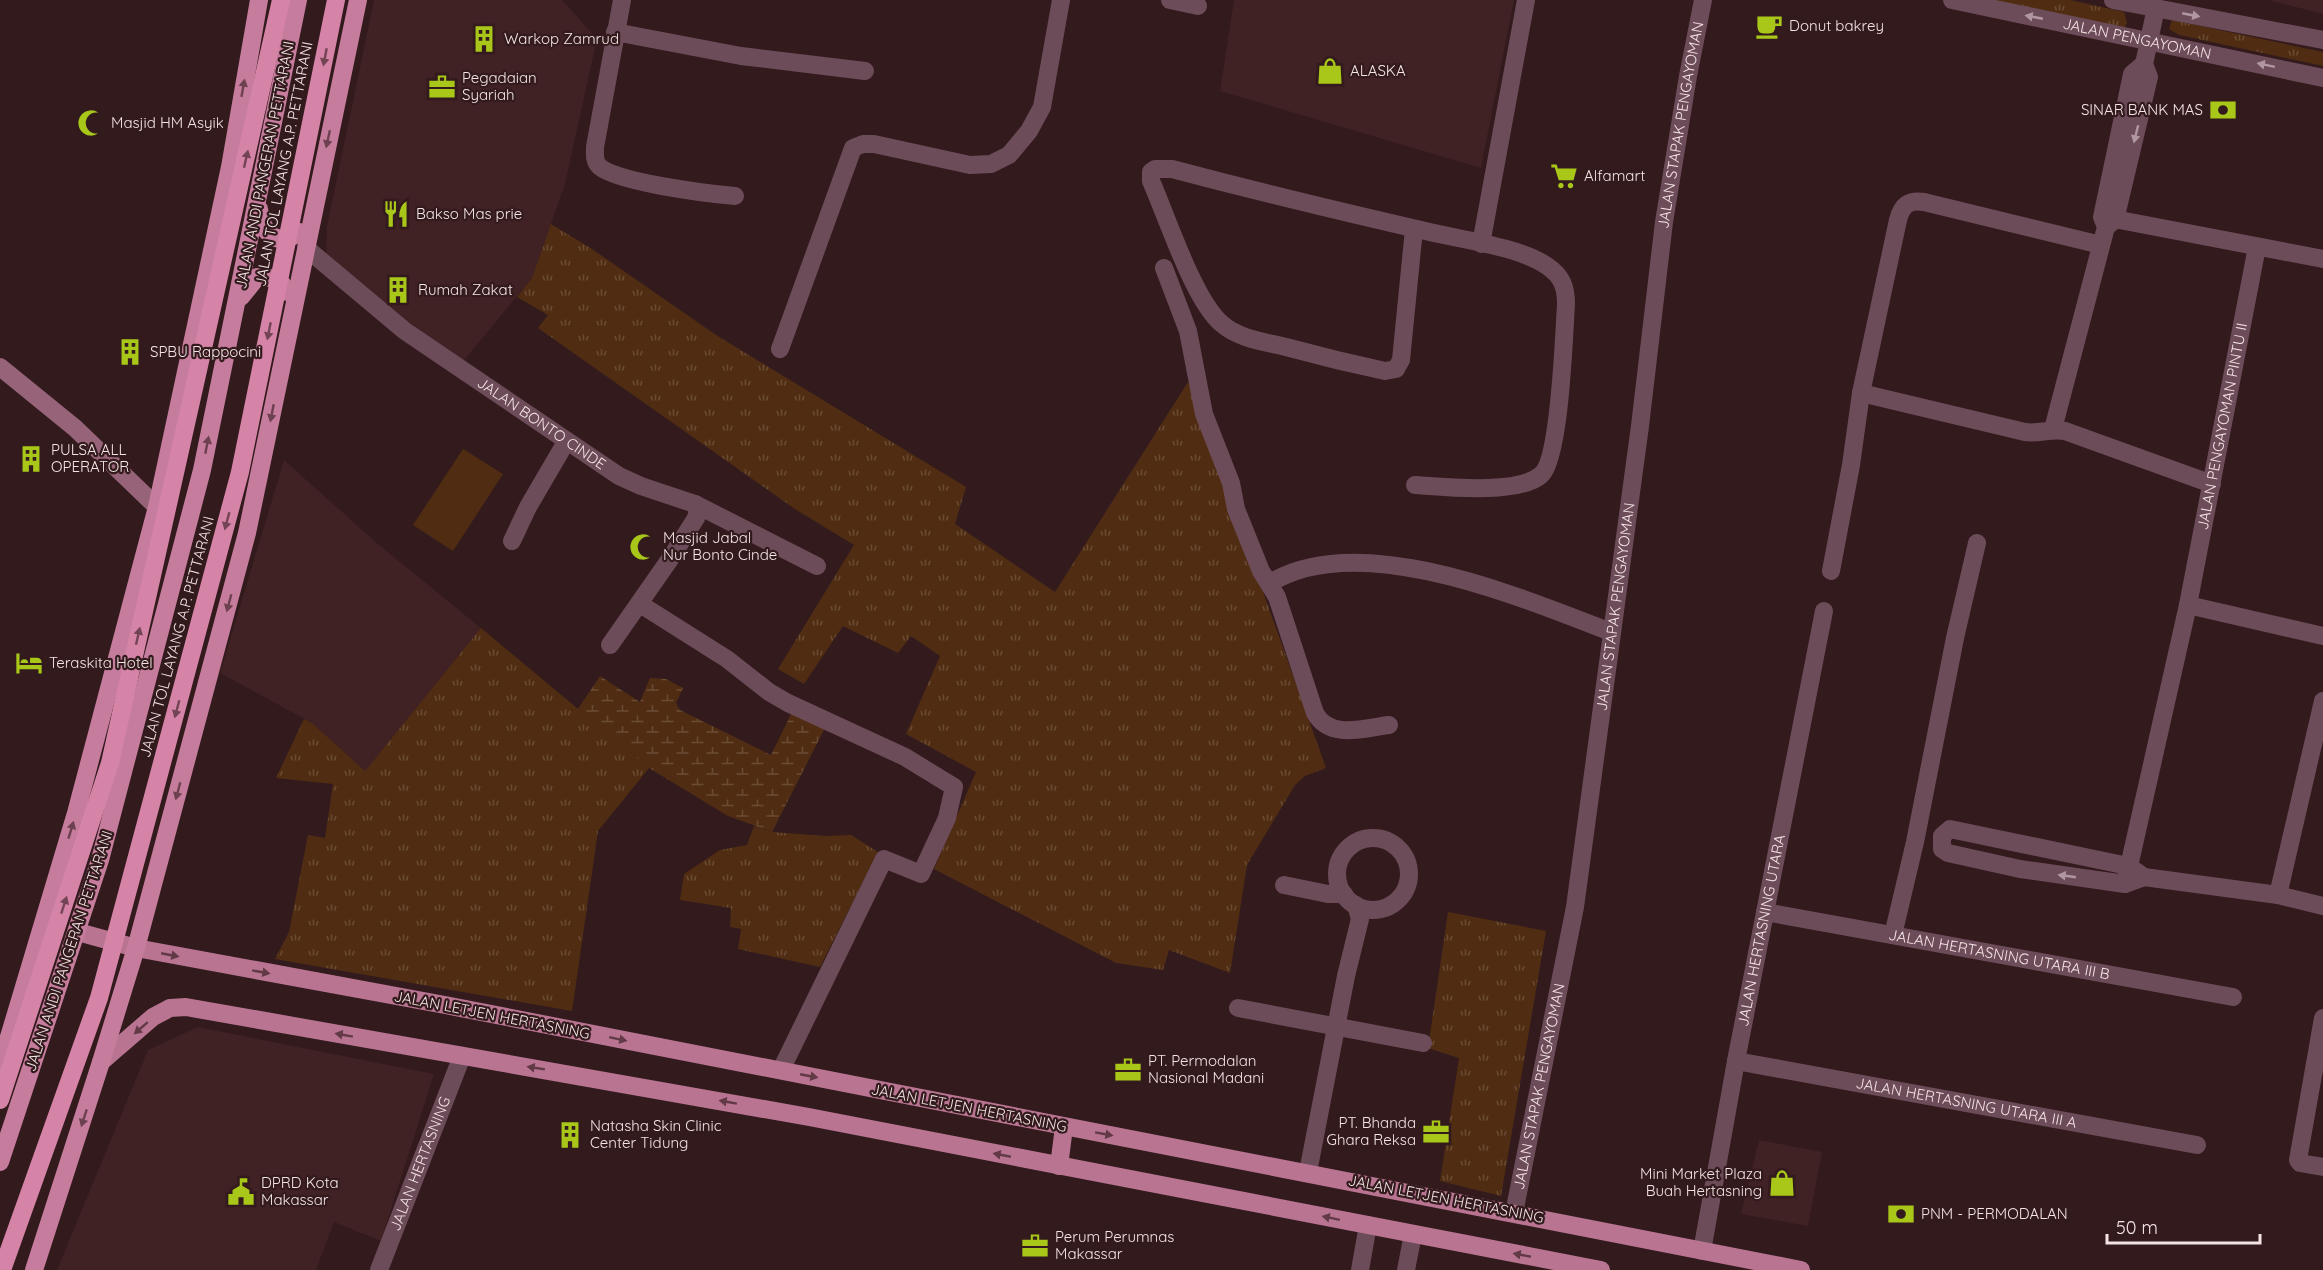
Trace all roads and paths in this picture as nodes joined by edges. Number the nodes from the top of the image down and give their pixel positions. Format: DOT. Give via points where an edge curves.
graph roads {
  1 [pos="259,0"];
  2 [pos="280,0"];
  3 [pos="298,0"];
  4 [pos="336,0"];
  5 [pos="357,0"];
  6 [pos="622,0"];
  7 [pos="1061,0"];
  8 [pos="1170,0"];
  9 [pos="1526,0"];
  10 [pos="1703,0"];
  11 [pos="1952,0"];
  12 [pos="2113,0"];
  13 [pos="1198,6"];
  14 [pos="2156,8"];
  15 [pos="615,32"];
  16 [pos="2149,40"];
  17 [pos="2323,40"];
  18 [pos="865,71"];
  19 [pos="2323,78"];
  20 [pos="735,196"];
  21 [pos="258,203"];
  22 [pos="312,216"];
  23 [pos="2106,227"];
  24 [pos="1414,228"];
  25 [pos="1481,244"];
  26 [pos="2257,247"];
  27 [pos="306,248"];
  28 [pos="2323,260"];
  29 [pos="1164,268"];
  30 [pos="237,304"];
  31 [pos="293,308"];
  32 [pos="780,349"];
  33 [pos="0,367"];
  34 [pos="1861,393"];
  35 [pos="2053,429"];
  36 [pos="566,441"];
  37 [pos="2212,484"];
  38 [pos="1415,485"];
  39 [pos="695,504"];
  40 [pos="157,507"];
  41 [pos="512,541"];
  42 [pos="1977,543"];
  43 [pos="817,566"];
  44 [pos="1831,571"];
  45 [pos="1270,583"];
  46 [pos="640,604"];
  47 [pos="2188,605"];
  48 [pos="1824,610"];
  49 [pos="1611,632"];
  50 [pos="2323,636"];
  51 [pos="610,645"];
  52 [pos="2323,701"];
  53 [pos="1389,725"];
  54 [pos="2320,729"];
  55 [pos="2128,866"];
  56 [pos="2144,877"];
  57 [pos="2125,884"];
  58 [pos="1284,885"];
  59 [pos="2278,895"];
  60 [pos="2323,906"];
  61 [pos="1765,912"];
  62 [pos="78,932"];
  63 [pos="1893,935"];
  64 [pos="136,948"];
  65 [pos="2233,997"];
  66 [pos="1238,1008"];
  67 [pos="2323,1018"];
  68 [pos="1336,1027"];
  69 [pos="1423,1043"];
  70 [pos="462,1056"];
  71 [pos="1736,1061"];
  72 [pos="101,1062"];
  73 [pos="0,1067"];
  74 [pos="2319,1069"];
  75 [pos="781,1070"];
  76 [pos="0,1100"];
  77 [pos="1064,1127"];
  78 [pos="2197,1145"];
  79 [pos="0,1162"];
  80 [pos="1059,1166"];
  81 [pos="2323,1167"];
  82 [pos="1308,1172"];
  83 [pos="1514,1213"];
  84 [pos="1368,1225"];
  85 [pos="1413,1234"];
  86 [pos="1702,1251"];
  87 [pos="2,1270"];
  88 [pos="34,1270"];
  89 [pos="378,1270"];
  90 [pos="1360,1270"];
  91 [pos="1406,1270"];
  92 [pos="1600,1270"];
  93 [pos="1801,1270"];
  40 -- 1 [label="highway, JALAN ANDI PANGERAN PETTARANI, one-way" via="230,168"];
  76 -- 2 [label="highway, one-way" via="110,763"];
  3 -- 21 [label="highway, JALAN ANDI PANGERAN PETTARANI"];
  4 -- 87 [label="highway, JALAN TOL LAYANG A.P. PETTARANI, one-way, bridge" via="240,472 99,998"];
  5 -- 22 [label="highway, one-way"];
  6 -- 15 [label="street"];
  7 -- 32 [label="street" via="1042,107 1009,155 991,164 970,165 874,144 853,148"];
  8 -- 13 [label="street"];
  9 -- 25 [label="street"];
  10 -- 49 [label="street, JALAN STAPAK PENGAYOMAN" via="1668,199"];
  16 -- 11 [label="street, JALAN PENGAYOMAN, one-way"];
  12 -- 14 [label="street"];
  14 -- 16 [label="street"];
  14 -- 17 [label="street, one-way"];
  15 -- 18 [label="street" via="741,56"];
  15 -- 20 [label="street" via="595,147 599,167 610,174 645,182"];
  19 -- 16 [label="street, JALAN PENGAYOMAN, one-way"];
  16 -- 23 [label="street" via="2144,64 2132,74"];
  21 -- 22 [label="highway" via="262,226 278,238 290,238 300,232"];
  21 -- 30 [label="highway, JALAN ANDI PANGERAN PETTARANI"];
  22 -- 27 [label="highway"];
  23 -- 26 [label="street"];
  23 -- 34 [label="street" via="1914,201 1905,204 1898,220"];
  23 -- 35 [label="street"];
  24 -- 24 [label="street" via="1401,360 1396,369 1385,372 1254,339 1221,324 1194,283 1151,181 1151,172 1155,168 1172,169"];
  24 -- 25 [label="street"];
  25 -- 38 [label="street" via="1546,265 1563,281 1566,291 1562,360 1552,452 1542,474 1515,485"];
  26 -- 28 [label="street"];
  26 -- 37 [label="street, JALAN PENGAYOMAN PINTU II"];
  27 -- 31 [label="highway"];
  27 -- 36 [label="street, JALAN BONTO CINDE" via="405,331"];
  29 -- 45 [label="street" via="1188,331 1204,414 1228,473 1236,508"];
  30 -- 31 [label="highway" via="257,278 273,278 283,284"];
  62 -- 30 [label="highway, JALAN ANDI PANGERAN PETTARANI, one-way" via="202,470"];
  31 -- 64 [label="highway, one-way" via="248,533"];
  33 -- 40 [label="main road" via="75,428"];
  34 -- 35 [label="street" via="2025,432"];
  34 -- 44 [label="street"];
  35 -- 37 [label="street"];
  36 -- 39 [label="street, JALAN BONTO CINDE" via="626,480"];
  36 -- 41 [label="street"];
  37 -- 47 [label="street, JALAN PENGAYOMAN PINTU II"];
  39 -- 43 [label="street, JALAN BONTO CINDE"];
  39 -- 46 [label="street" via="696,518"];
  73 -- 40 [label="highway, JALAN ANDI PANGERAN PETTARANI, one-way" via="82,792"];
  42 -- 63 [label="street"];
  45 -- 49 [label="street" via="1290,573 1329,564 1389,564 1482,585"];
  45 -- 53 [label="street" via="1320,722 1338,730"];
  46 -- 51 [label="street"];
  46 -- 75 [label="street" via="727,659 788,704 905,757 954,787 947,818 921,874 884,859"];
  47 -- 50 [label="street"];
  47 -- 55 [label="street, JALAN PENGAYOMAN PINTU II"];
  48 -- 61 [label="street, JALAN HERTASNING UTARA"];
  49 -- 83 [label="street, JALAN STAPAK PENGAYOMAN" via="1575,908"];
  52 -- 54 [label="street"];
  54 -- 59 [label="street"];
  55 -- 56 [label="street"];
  55 -- 57 [label="street, JALAN PENGAYOMAN PINTU II"];
  57 -- 55 [label="street, one-way" via="2020,869 1947,853 1942,849 1942,836 1950,829"];
  56 -- 57 [label="street"];
  56 -- 59 [label="street"];
  58 -- 68 [label="street" via="1350,900 1360,919"];
  59 -- 60 [label="street"];
  61 -- 63 [label="street, JALAN HERTASNING UTARA III B"];
  61 -- 71 [label="street, JALAN HERTASNING UTARA"];
  62 -- 64 [label="main road, JALAN LETJEN HERTASNING"];
  62 -- 79 [label="highway, JALAN ANDI PANGERAN PETTARANI"];
  63 -- 65 [label="street, JALAN HERTASNING UTARA III B"];
  64 -- 72 [label="highway"];
  64 -- 75 [label="main road, JALAN LETJEN HERTASNING, one-way"];
  66 -- 68 [label="street"];
  67 -- 74 [label="street"];
  68 -- 69 [label="street"];
  68 -- 82 [label="street"];
  70 -- 72 [label="main road, one-way" via="186,1007 170,1008 153,1017"];
  80 -- 70 [label="main road, one-way" via="797,1114"];
  70 -- 89 [label="street, JALAN HERTASNING"];
  71 -- 78 [label="street, JALAN HERTASNING UTARA III A"];
  71 -- 86 [label="street, JALAN HERTASNING UTARA"];
  72 -- 88 [label="highway, one-way"];
  74 -- 81 [label="street" via="2298,1160"];
  75 -- 77 [label="main road, JALAN LETJEN HERTASNING, one-way"];
  77 -- 80 [label="main road"];
  77 -- 82 [label="main road, JALAN LETJEN HERTASNING, one-way"];
  84 -- 80 [label="main road, one-way"];
  82 -- 83 [label="main road, JALAN LETJEN HERTASNING"];
  83 -- 86 [label="main road, JALAN LETJEN HERTASNING"];
  84 -- 85 [label="main road"];
  84 -- 90 [label="street"];
  85 -- 91 [label="street"];
  92 -- 85 [label="main road, one-way"];
  86 -- 93 [label="main road, JALAN LETJEN HERTASNING"];
}
